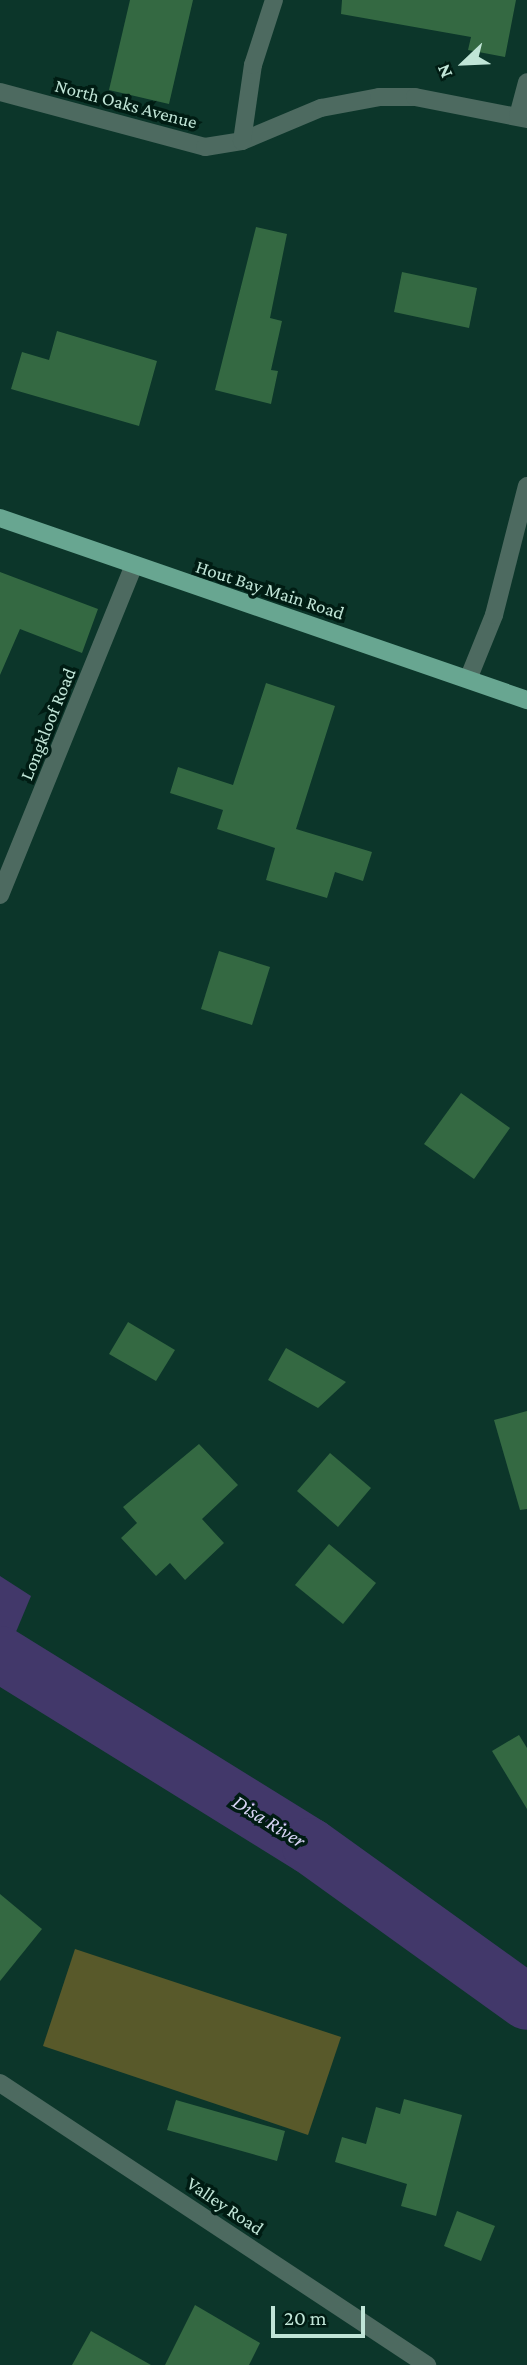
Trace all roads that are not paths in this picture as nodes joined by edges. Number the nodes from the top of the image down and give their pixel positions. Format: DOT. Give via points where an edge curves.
graph roads {
  1 [pos="274,0"];
  2 [pos="527,82"];
  3 [pos="0,92"];
  4 [pos="523,118"];
  5 [pos="242,141"];
  6 [pos="527,486"];
  7 [pos="0,518"];
  8 [pos="133,568"];
  9 [pos="469,677"];
  10 [pos="527,700"];
  11 [pos="0,895"];
  12 [pos="0,2083"];
  13 [pos="427,2365"];
  1 -- 5 [label="street" via="253,65"];
  2 -- 4 [label="street, North Oaks Avenue"];
  3 -- 5 [label="street, North Oaks Avenue" via="183,143 205,147"];
  4 -- 5 [label="street, North Oaks Avenue" via="415,97 379,97 321,108"];
  6 -- 9 [label="street" via="494,615"];
  7 -- 8 [label="main road, Hout Bay Main Road"];
  8 -- 9 [label="main road, Hout Bay Main Road"];
  8 -- 11 [label="street, Longkloof Road"];
  9 -- 10 [label="main road, Hout Bay Main Road"];
  12 -- 13 [label="street, Valley Road"];
}
